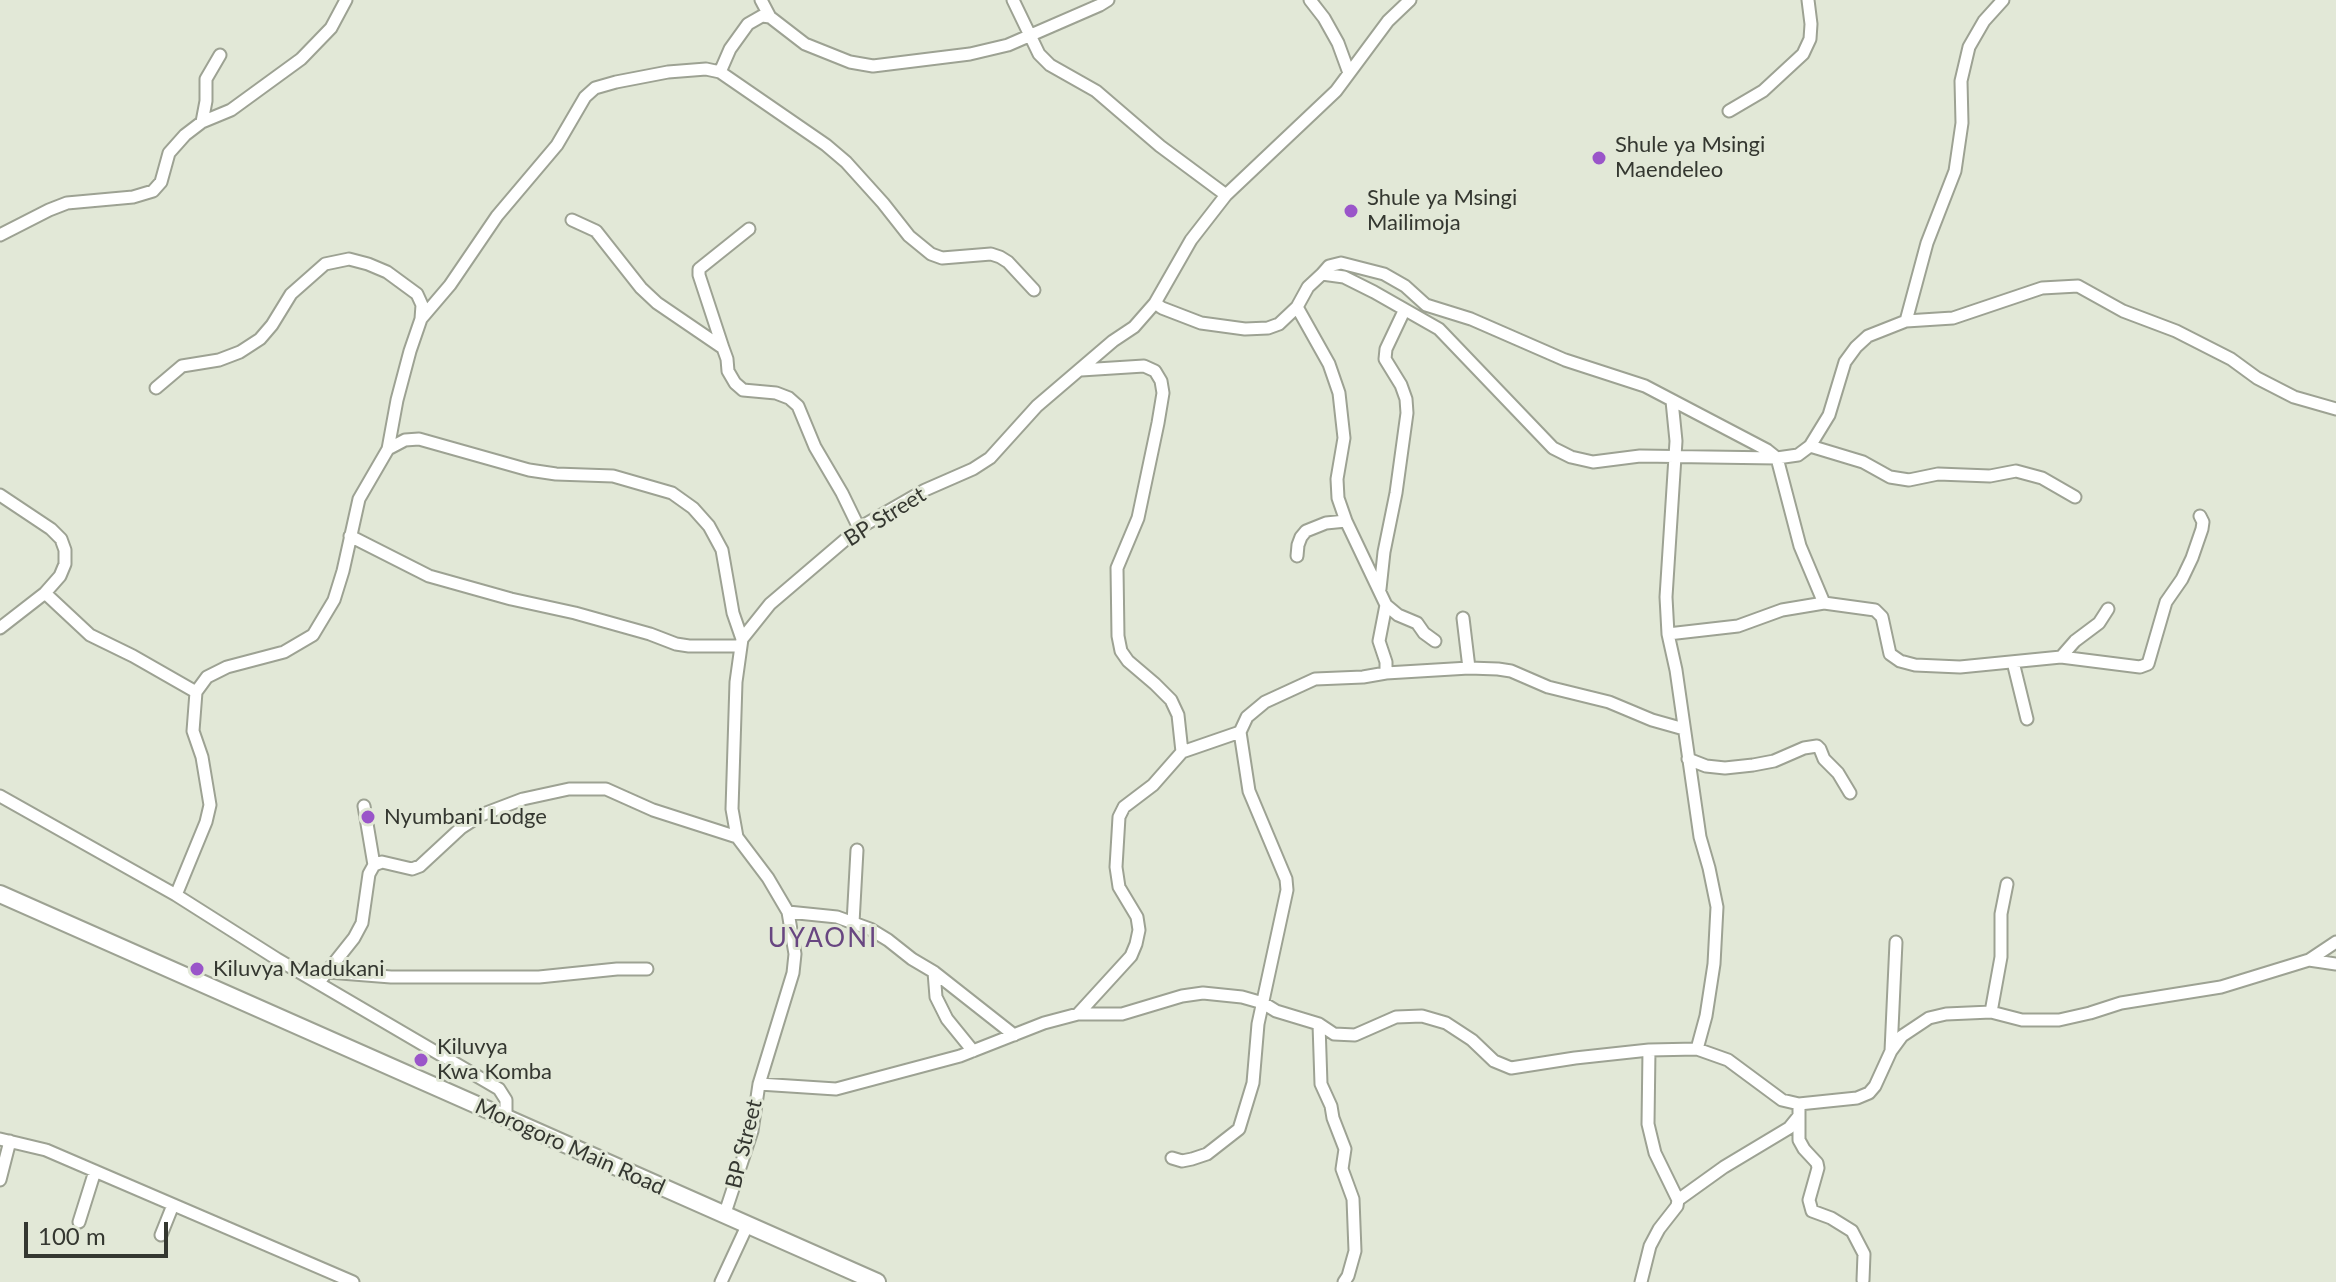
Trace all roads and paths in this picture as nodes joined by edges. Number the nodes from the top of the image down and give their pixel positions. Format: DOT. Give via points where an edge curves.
graph roads {
  1 [pos="346,0"];
  2 [pos="1013,0"];
  3 [pos="1108,0"];
  4 [pos="1310,0"];
  5 [pos="1410,0"];
  6 [pos="1808,0"];
  7 [pos="2003,0"];
  8 [pos="767,6"];
  9 [pos="1029,37"];
  10 [pos="220,55"];
  11 [pos="720,72"];
  12 [pos="1349,73"];
  13 [pos="1729,111"];
  14 [pos="202,122"];
  15 [pos="1226,195"];
  16 [pos="572,220"];
  17 [pos="749,229"];
  18 [pos="0,235"];
  19 [pos="1322,274"];
  20 [pos="1034,290"];
  21 [pos="1155,303"];
  22 [pos="1297,307"];
  23 [pos="1404,311"];
  24 [pos="421,319"];
  25 [pos="1906,321"];
  26 [pos="723,348"];
  27 [pos="1081,370"];
  28 [pos="156,388"];
  29 [pos="1672,401"];
  30 [pos="2336,409"];
  31 [pos="1810,446"];
  32 [pos="388,449"];
  33 [pos="1675,456"];
  34 [pos="1777,458"];
  35 [pos="0,495"];
  36 [pos="2075,497"];
  37 [pos="2200,516"];
  38 [pos="1346,521"];
  39 [pos="859,528"];
  40 [pos="350,536"];
  41 [pos="1297,556"];
  42 [pos="1380,590"];
  43 [pos="45,593"];
  44 [pos="1824,603"];
  45 [pos="1386,605"];
  46 [pos="2108,609"];
  47 [pos="1463,618"];
  48 [pos="0,628"];
  49 [pos="1668,634"];
  50 [pos="1435,641"];
  51 [pos="742,642"];
  52 [pos="2061,657"];
  53 [pos="2013,662"];
  54 [pos="1469,668"];
  55 [pos="1386,673"];
  56 [pos="196,692"];
  57 [pos="2027,719"];
  58 [pos="1684,729"];
  59 [pos="1240,732"];
  60 [pos="1182,752"];
  61 [pos="1688,759"];
  62 [pos="1850,793"];
  63 [pos="0,796"];
  64 [pos="364,806"];
  65 [pos="737,837"];
  66 [pos="857,850"];
  67 [pos="374,865"];
  68 [pos="2007,884"];
  69 [pos="0,894"];
  70 [pos="176,895"];
  71 [pos="788,912"];
  72 [pos="853,923"];
  73 [pos="1896,942"];
  74 [pos="2336,942"];
  75 [pos="2309,960"];
  76 [pos="2336,964"];
  77 [pos="647,969"];
  78 [pos="934,972"];
  79 [pos="323,977"];
  80 [pos="1263,1003"];
  81 [pos="1991,1012"];
  82 [pos="1078,1014"];
  83 [pos="1319,1024"];
  84 [pos="1014,1035"];
  85 [pos="1697,1049"];
  86 [pos="1649,1050"];
  87 [pos="973,1051"];
  88 [pos="1891,1051"];
  89 [pos="759,1084"];
  90 [pos="1799,1104"];
  91 [pos="1798,1117"];
  92 [pos="506,1118"];
  93 [pos="5,1140"];
  94 [pos="1172,1158"];
  95 [pos="95,1171"];
  96 [pos="0,1180"];
  97 [pos="1678,1200"];
  98 [pos="173,1205"];
  99 [pos="724,1216"];
  100 [pos="79,1222"];
  101 [pos="747,1226"];
  102 [pos="161,1235"];
  103 [pos="1863,1280"];
  104 [pos="353,1282"];
  105 [pos="721,1282"];
  106 [pos="877,1282"];
  107 [pos="1344,1282"];
  108 [pos="1641,1282"];
  1 -- 14 [label="street" via="331,28 301,59 231,110"];
  2 -- 9 [label="street"];
  3 -- 9 [label="street"];
  4 -- 12 [label="street" via="1338,43"];
  5 -- 12 [label="street, BP Street"];
  6 -- 13 [label="street" via="1810,39 1803,54 1770,86"];
  7 -- 25 [label="street" via="1969,47 1961,81 1960,150"];
  8 -- 9 [label="street" via="805,44 873,66 970,54"];
  8 -- 11 [label="street" via="730,49"];
  9 -- 15 [label="street" via="1050,65 1096,91"];
  10 -- 14 [label="street" via="206,79"];
  11 -- 20 [label="street" via="846,162 931,254 1000,257"];
  11 -- 24 [label="street" via="668,72 595,88"];
  12 -- 15 [label="street, BP Street"];
  14 -- 18 [label="street" via="169,153 153,191 67,203"];
  15 -- 21 [label="street, BP Street" via="1191,240"];
  16 -- 26 [label="street" via="596,231 657,303"];
  17 -- 26 [label="street" via="699,269"];
  19 -- 22 [label="street"];
  19 -- 23 [label="street" via="1344,277"];
  19 -- 29 [label="street" via="1341,263 1384,274 1426,305 1645,386"];
  21 -- 22 [label="street" via="1201,323 1245,329 1279,324"];
  21 -- 27 [label="street, BP Street"];
  22 -- 38 [label="street" via="1339,393 1344,438 1338,498"];
  23 -- 33 [label="street" via="1439,329 1553,448 1593,462"];
  23 -- 42 [label="street" via="1385,359 1401,385 1407,413"];
  24 -- 28 [label="street" via="417,294 387,272 349,259 325,264 291,294 260,339 219,360 182,366"];
  24 -- 32 [label="street"];
  25 -- 30 [label="street" via="1953,318 2042,288 2078,286 2231,359 2294,397"];
  25 -- 31 [label="street" via="1885,327 1856,347 1845,362 1829,415"];
  26 -- 39 [label="street" via="728,371 743,390 776,393 798,406"];
  27 -- 39 [label="street, BP Street" via="1037,406 990,458"];
  27 -- 60 [label="street" via="1144,366 1161,381 1138,518 1117,568 1118,636 1128,661 1171,700"];
  29 -- 33 [label="street"];
  29 -- 34 [label="street"];
  31 -- 34 [label="street" via="1798,455"];
  31 -- 36 [label="street" via="1863,462 1890,477 2016,471 2042,478"];
  32 -- 40 [label="street" via="359,499"];
  32 -- 51 [label="street" via="419,439 529,470 613,476 672,493 709,526 722,550"];
  33 -- 34 [label="street"];
  33 -- 49 [label="street"];
  34 -- 44 [label="street" via="1800,546"];
  35 -- 43 [label="street" via="61,539 65,564"];
  37 -- 52 [label="street" via="2202,529 2192,558 2166,602 2148,664"];
  38 -- 41 [label="street" via="1306,531"];
  38 -- 42 [label="street"];
  39 -- 51 [label="street, BP Street" via="770,604"];
  40 -- 51 [label="street" via="429,576 676,644"];
  40 -- 56 [label="street" via="334,600 313,635 284,652 227,667 207,677"];
  42 -- 45 [label="street"];
  43 -- 48 [label="street"];
  43 -- 56 [label="street" via="90,635"];
  44 -- 49 [label="street" via="1782,610 1738,626"];
  44 -- 53 [label="street" via="1875,610 1882,617 1890,654 1900,661 1960,667"];
  45 -- 50 [label="street"];
  45 -- 55 [label="street" via="1379,641"];
  46 -- 52 [label="street"];
  47 -- 54 [label="street"];
  49 -- 58 [label="street"];
  51 -- 65 [label="street" via="732,809"];
  52 -- 53 [label="street"];
  53 -- 57 [label="street"];
  54 -- 55 [label="street"];
  54 -- 58 [label="street" via="1511,671"];
  55 -- 59 [label="street" via="1315,679 1265,702 1247,717"];
  56 -- 70 [label="street" via="193,731 210,805"];
  58 -- 61 [label="street"];
  59 -- 60 [label="street"];
  59 -- 80 [label="street" via="1249,791 1287,890"];
  60 -- 82 [label="street" via="1119,817 1119,887 1139,930 1131,956"];
  61 -- 62 [label="street" via="1725,768 1774,761 1817,746"];
  61 -- 85 [label="street" via="1717,907 1717,945"];
  63 -- 70 [label="street"];
  64 -- 67 [label="street"];
  65 -- 67 [label="street" via="606,789 569,789 481,815 420,866"];
  65 -- 71 [label="street, BP Street"];
  66 -- 72 [label="street"];
  67 -- 79 [label="street" via="362,923"];
  68 -- 81 [label="street"];
  69 -- 92 [label="highway, Morogoro Main Road"];
  70 -- 79 [label="street" via="277,959"];
  71 -- 72 [label="street"];
  71 -- 89 [label="street, BP Street" via="793,973"];
  72 -- 78 [label="street"];
  73 -- 88 [label="street"];
  74 -- 75 [label="street"];
  75 -- 76 [label="street"];
  75 -- 81 [label="street" via="2221,987 2121,1003 2059,1020 2022,1020"];
  77 -- 79 [label="street" via="539,977"];
  78 -- 84 [label="street"];
  78 -- 87 [label="street" via="936,997"];
  79 -- 92 [label="street" via="499,1089 506,1100"];
  80 -- 82 [label="street" via="1203,993 1122,1014"];
  80 -- 83 [label="street"];
  80 -- 94 [label="street" via="1253,1083 1239,1129 1207,1154 1182,1161"];
  81 -- 88 [label="street" via="1929,1018 1902,1036"];
  82 -- 84 [label="street"];
  83 -- 86 [label="street" via="1334,1034 1355,1035 1396,1017 1422,1016 1446,1023 1511,1068"];
  83 -- 107 [label="street" via="1321,1084 1345,1149 1342,1169 1353,1199 1355,1251"];
  84 -- 87 [label="street"];
  85 -- 86 [label="street"];
  85 -- 90 [label="street" via="1728,1060 1782,1100"];
  86 -- 97 [label="street" via="1648,1124 1655,1153"];
  87 -- 89 [label="street" via="836,1089"];
  88 -- 90 [label="street" via="1869,1093"];
  89 -- 99 [label="street, BP Street" via="752,1131"];
  90 -- 91 [label="street"];
  91 -- 97 [label="street"];
  91 -- 103 [label="street" via="1799,1140 1818,1168 1809,1200 1812,1211 1852,1231 1864,1254"];
  92 -- 99 [label="highway, Morogoro Main Road"];
  93 -- 95 [label="street"];
  93 -- 96 [label="street"];
  95 -- 98 [label="street"];
  95 -- 100 [label="street"];
  97 -- 108 [label="street" via="1650,1246"];
  98 -- 102 [label="street"];
  98 -- 104 [label="street"];
  99 -- 101 [label="highway, Morogoro Main Road"];
  101 -- 105 [label="street"];
  101 -- 106 [label="highway, Morogoro Main Road"];
}
